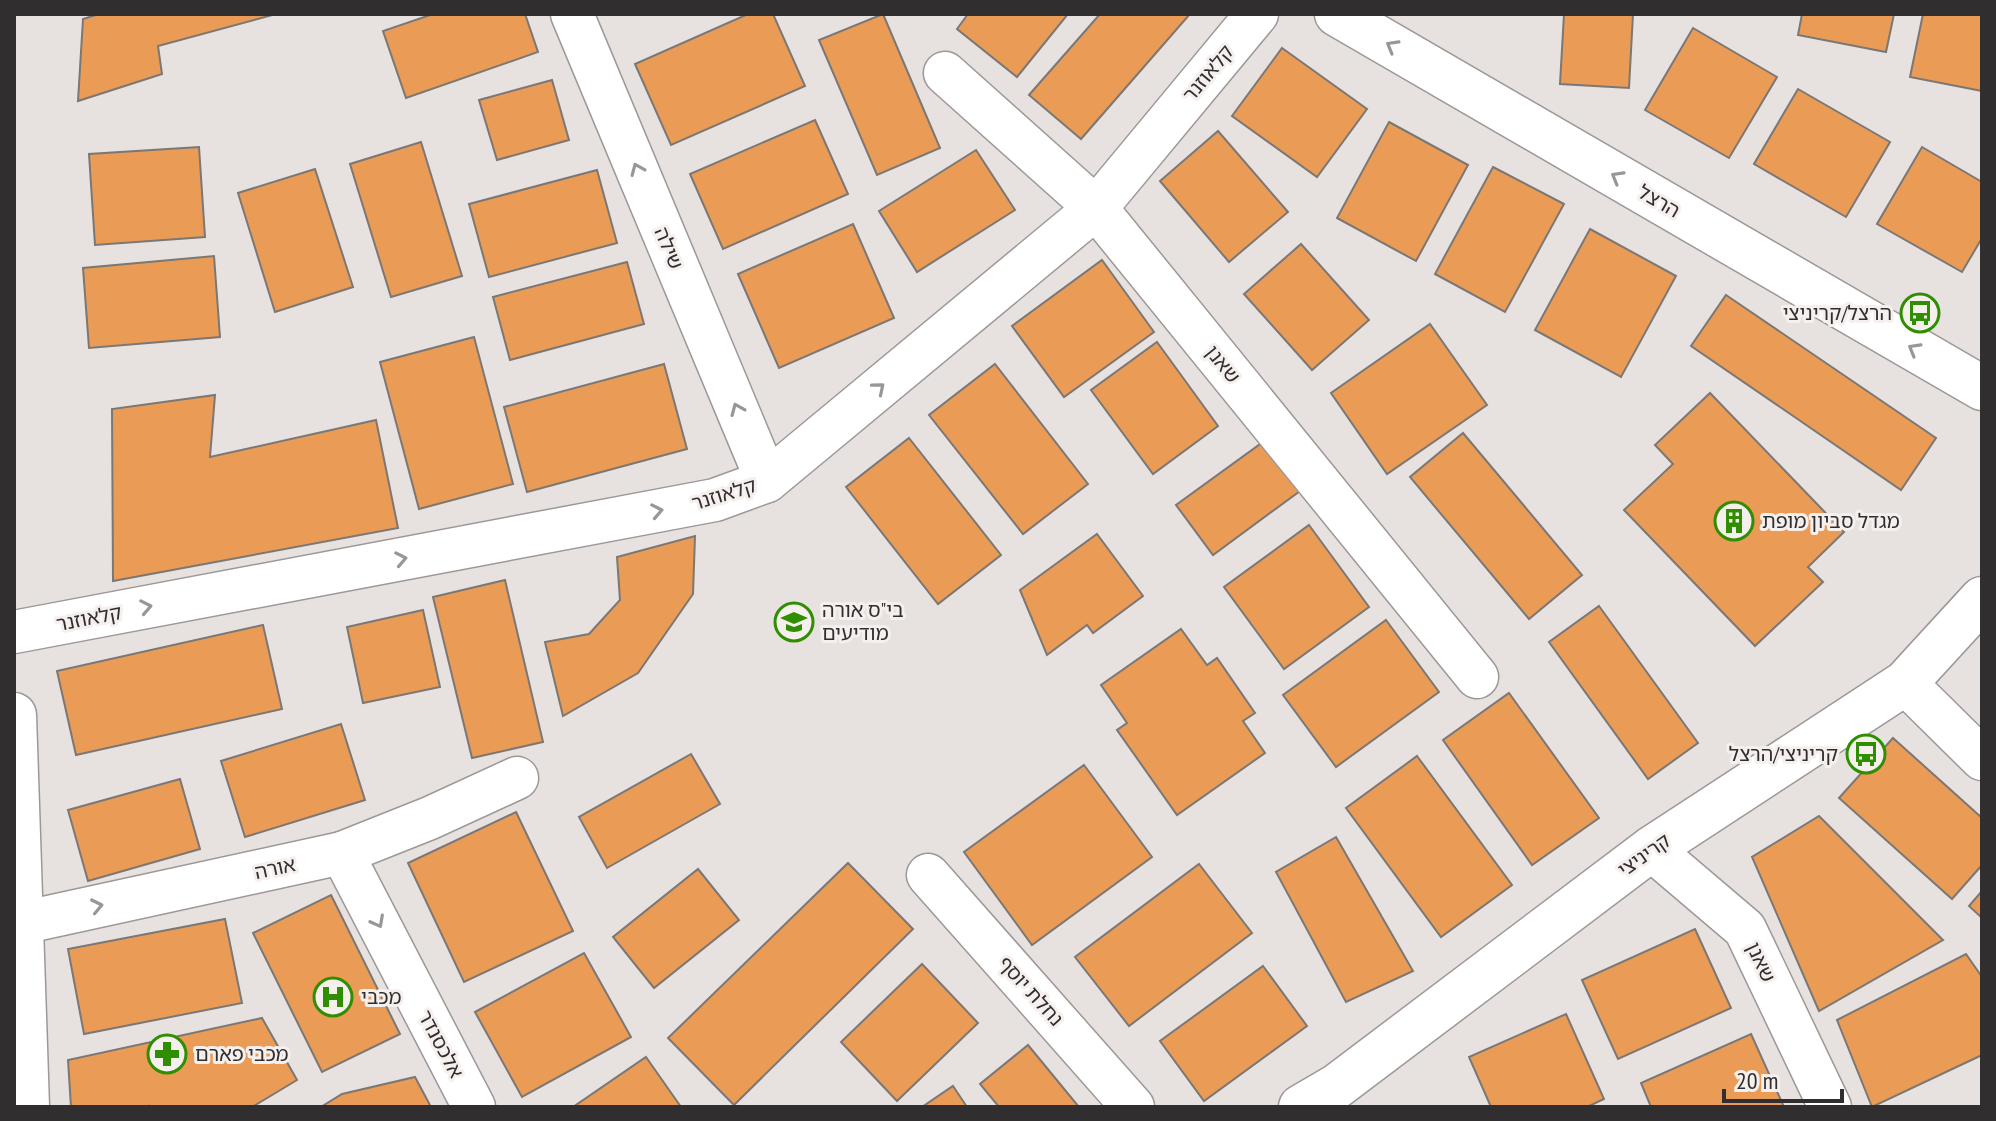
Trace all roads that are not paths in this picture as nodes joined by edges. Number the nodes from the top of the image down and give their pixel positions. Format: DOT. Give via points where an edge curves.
graph roads {
  1 [pos="572,14"];
  2 [pos="1257,14"];
  3 [pos="1346,17"];
  4 [pos="945,73"];
  5 [pos="1096,208"];
  6 [pos="1982,388"];
  7 [pos="767,481"];
  8 [pos="1982,599"];
  9 [pos="14,632"];
  10 [pos="1477,677"];
  11 [pos="1905,683"];
  12 [pos="14,715"];
  13 [pos="1982,759"];
  14 [pos="517,778"];
  15 [pos="1651,849"];
  16 [pos="342,853"];
  17 [pos="928,875"];
  18 [pos="21,923"];
  19 [pos="27,1107"];
  20 [pos="474,1107"];
  21 [pos="1133,1107"];
  22 [pos="1301,1107"];
  23 [pos="1830,1107"];
  7 -- 1 [label="street, שילה, one-way"];
  2 -- 5 [label="street, קלאוזנר"];
  6 -- 3 [label="street, הרצל, one-way"];
  4 -- 5 [label="street, שאנן"];
  7 -- 5 [label="street, קלאוזנר, one-way"];
  5 -- 10 [label="street, שאנן"];
  9 -- 7 [label="street, קלאוזנר, one-way" via="715,500"];
  8 -- 11 [label="street, קריניצי"];
  11 -- 13 [label="street"];
  11 -- 15 [label="street, קריניצי"];
  12 -- 18 [label="street"];
  14 -- 16 [label="street, אורה"];
  15 -- 22 [label="street, קריניצי" via="1337,1086"];
  15 -- 23 [label="street, שאנן" via="1745,929"];
  18 -- 16 [label="street, אורה, one-way"];
  16 -- 20 [label="street, אלכסנדר, one-way"];
  17 -- 21 [label="street, נחלת יוסף"];
  18 -- 19 [label="street"];
}
